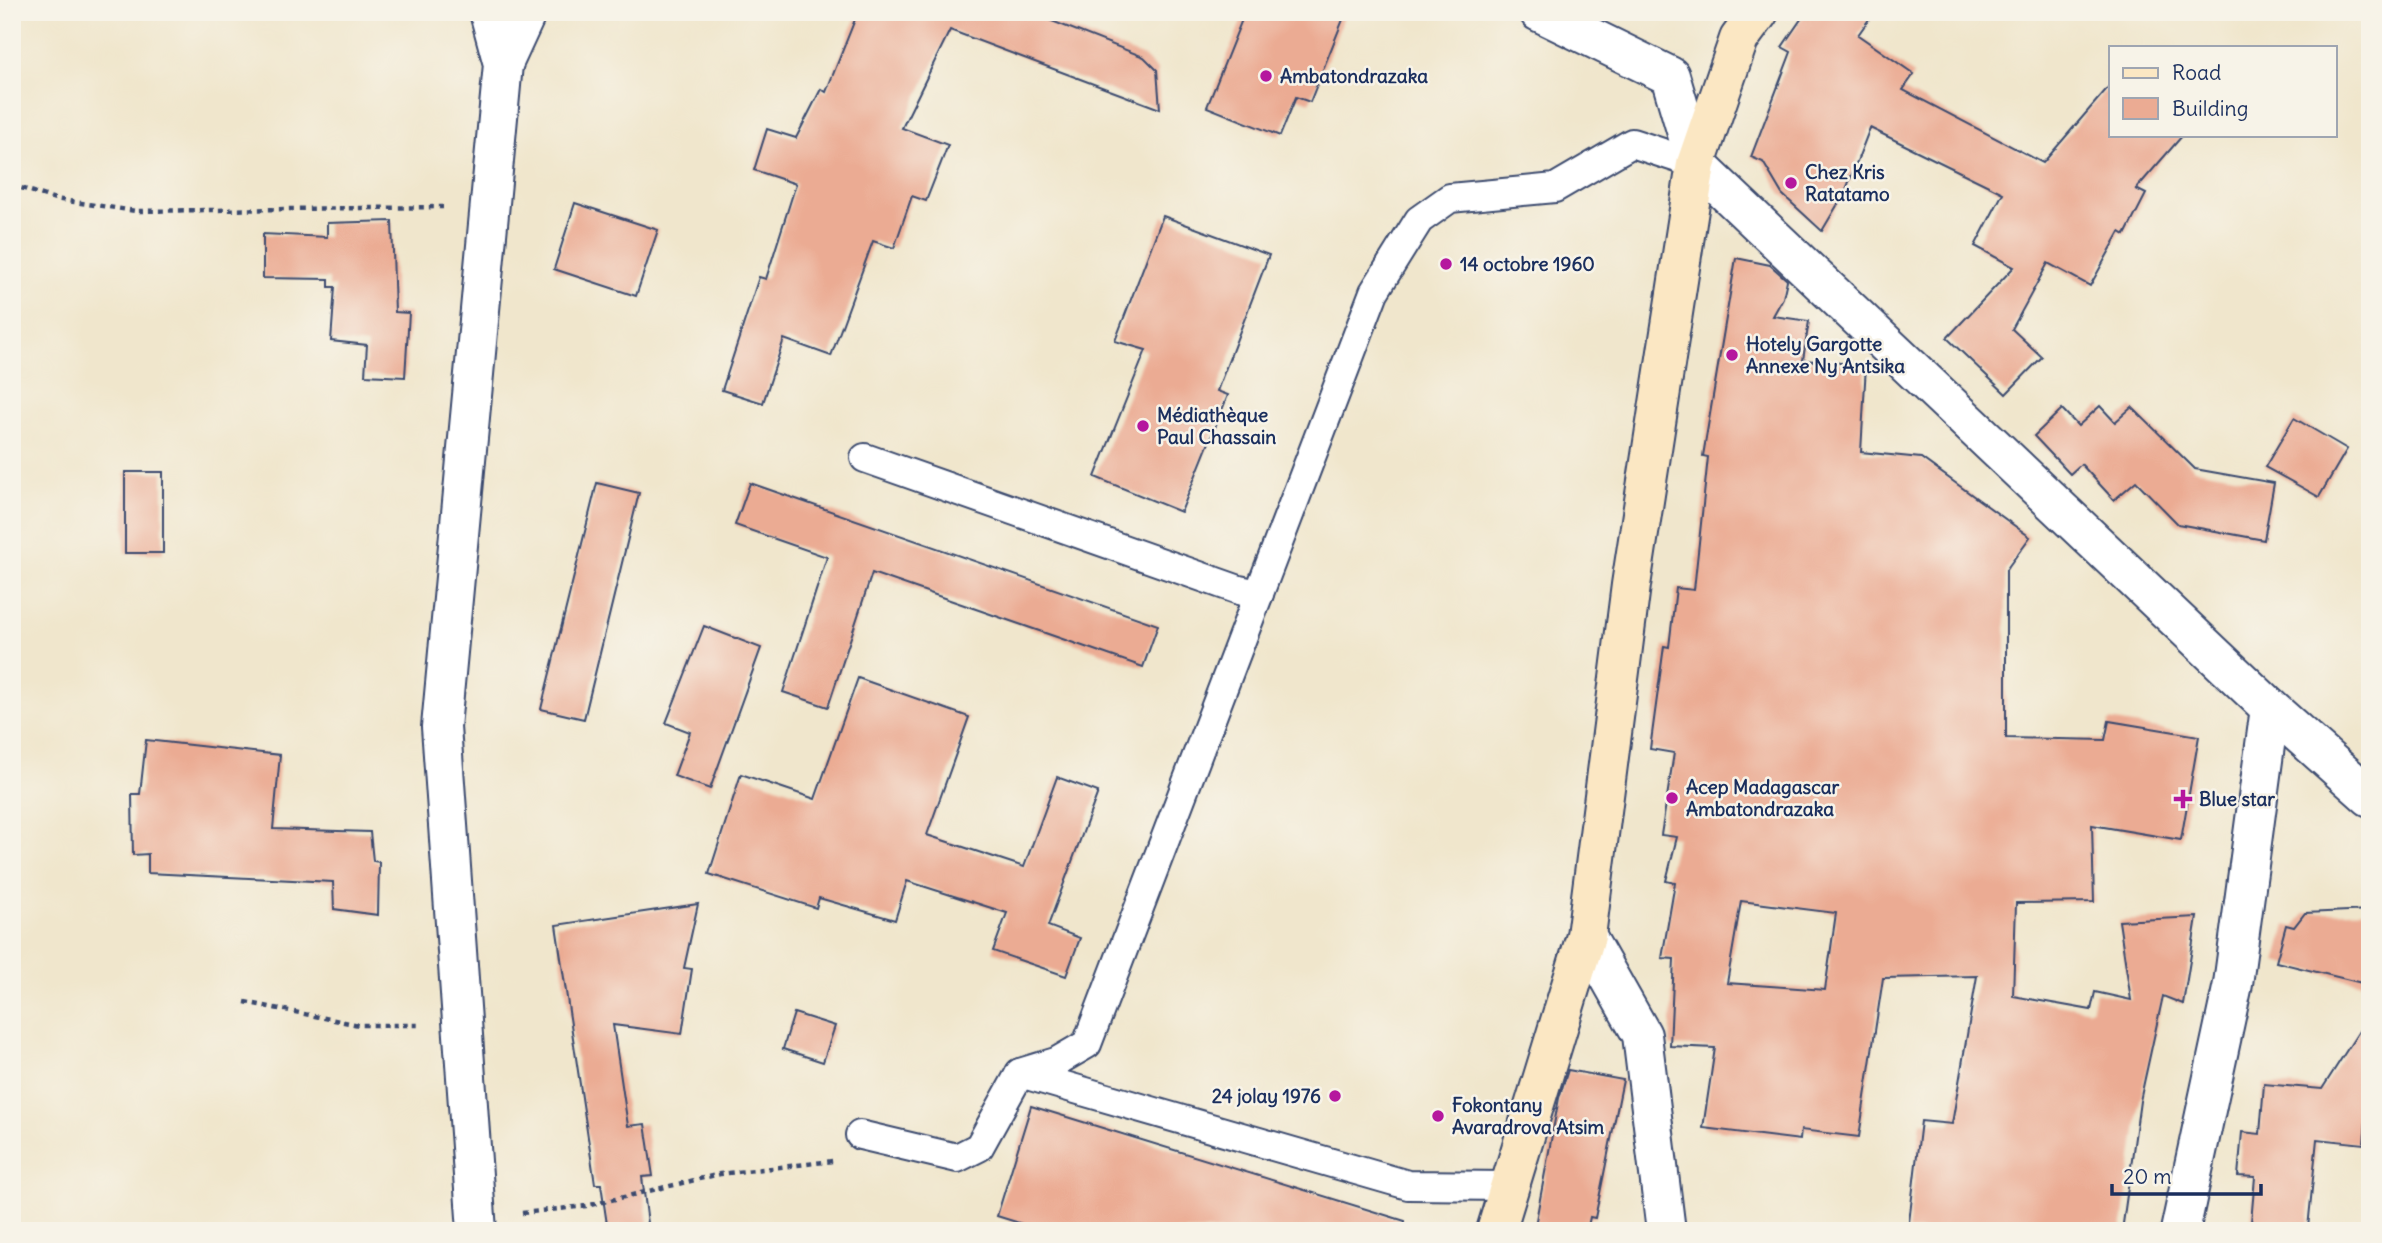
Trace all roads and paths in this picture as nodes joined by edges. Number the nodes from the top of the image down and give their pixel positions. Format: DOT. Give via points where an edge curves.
graph roads {
  1 [pos="489,12"];
  2 [pos="527,12"];
  3 [pos="1539,12"];
  4 [pos="1759,12"];
  5 [pos="503,64"];
  6 [pos="1696,164"];
  7 [pos="12,185"];
  8 [pos="490,206"];
  9 [pos="864,458"];
  10 [pos="1259,594"];
  11 [pos="2270,708"];
  12 [pos="2370,797"];
  13 [pos="1586,936"];
  14 [pos="245,1002"];
  15 [pos="462,1025"];
  16 [pos="1020,1073"];
  17 [pos="860,1135"];
  18 [pos="1508,1185"];
  19 [pos="476,1224"];
  20 [pos="1496,1231"];
  21 [pos="1666,1231"];
  22 [pos="2180,1231"];
  1 -- 5 [label="street"];
  2 -- 5 [label="street"];
  3 -- 6 [label="street" via="1670,76"];
  4 -- 6 [label="main road" via="1739,40"];
  5 -- 8 [label="street"];
  6 -- 10 [label="lane" via="1632,143 1555,188 1450,198 1419,220 1374,292"];
  6 -- 11 [label="street"];
  6 -- 13 [label="main road" via="1631,585"];
  7 -- 8 [label="path" via="55,199 135,211"];
  8 -- 15 [label="street" via="441,727"];
  9 -- 10 [label="lane"];
  10 -- 16 [label="lane" via="1087,1044 1056,1062"];
  11 -- 12 [label="street"];
  11 -- 22 [label="street" via="2233,984"];
  13 -- 18 [label="main road"];
  13 -- 21 [label="street" via="1642,1035"];
  14 -- 15 [label="path" via="359,1025"];
  15 -- 19 [label="street"];
  16 -- 17 [label="lane" via="979,1147 957,1158"];
  16 -- 18 [label="lane" via="1408,1185"];
  17 -- 19 [label="path" via="830,1164 720,1174 586,1206"];
  18 -- 20 [label="main road"];
}
